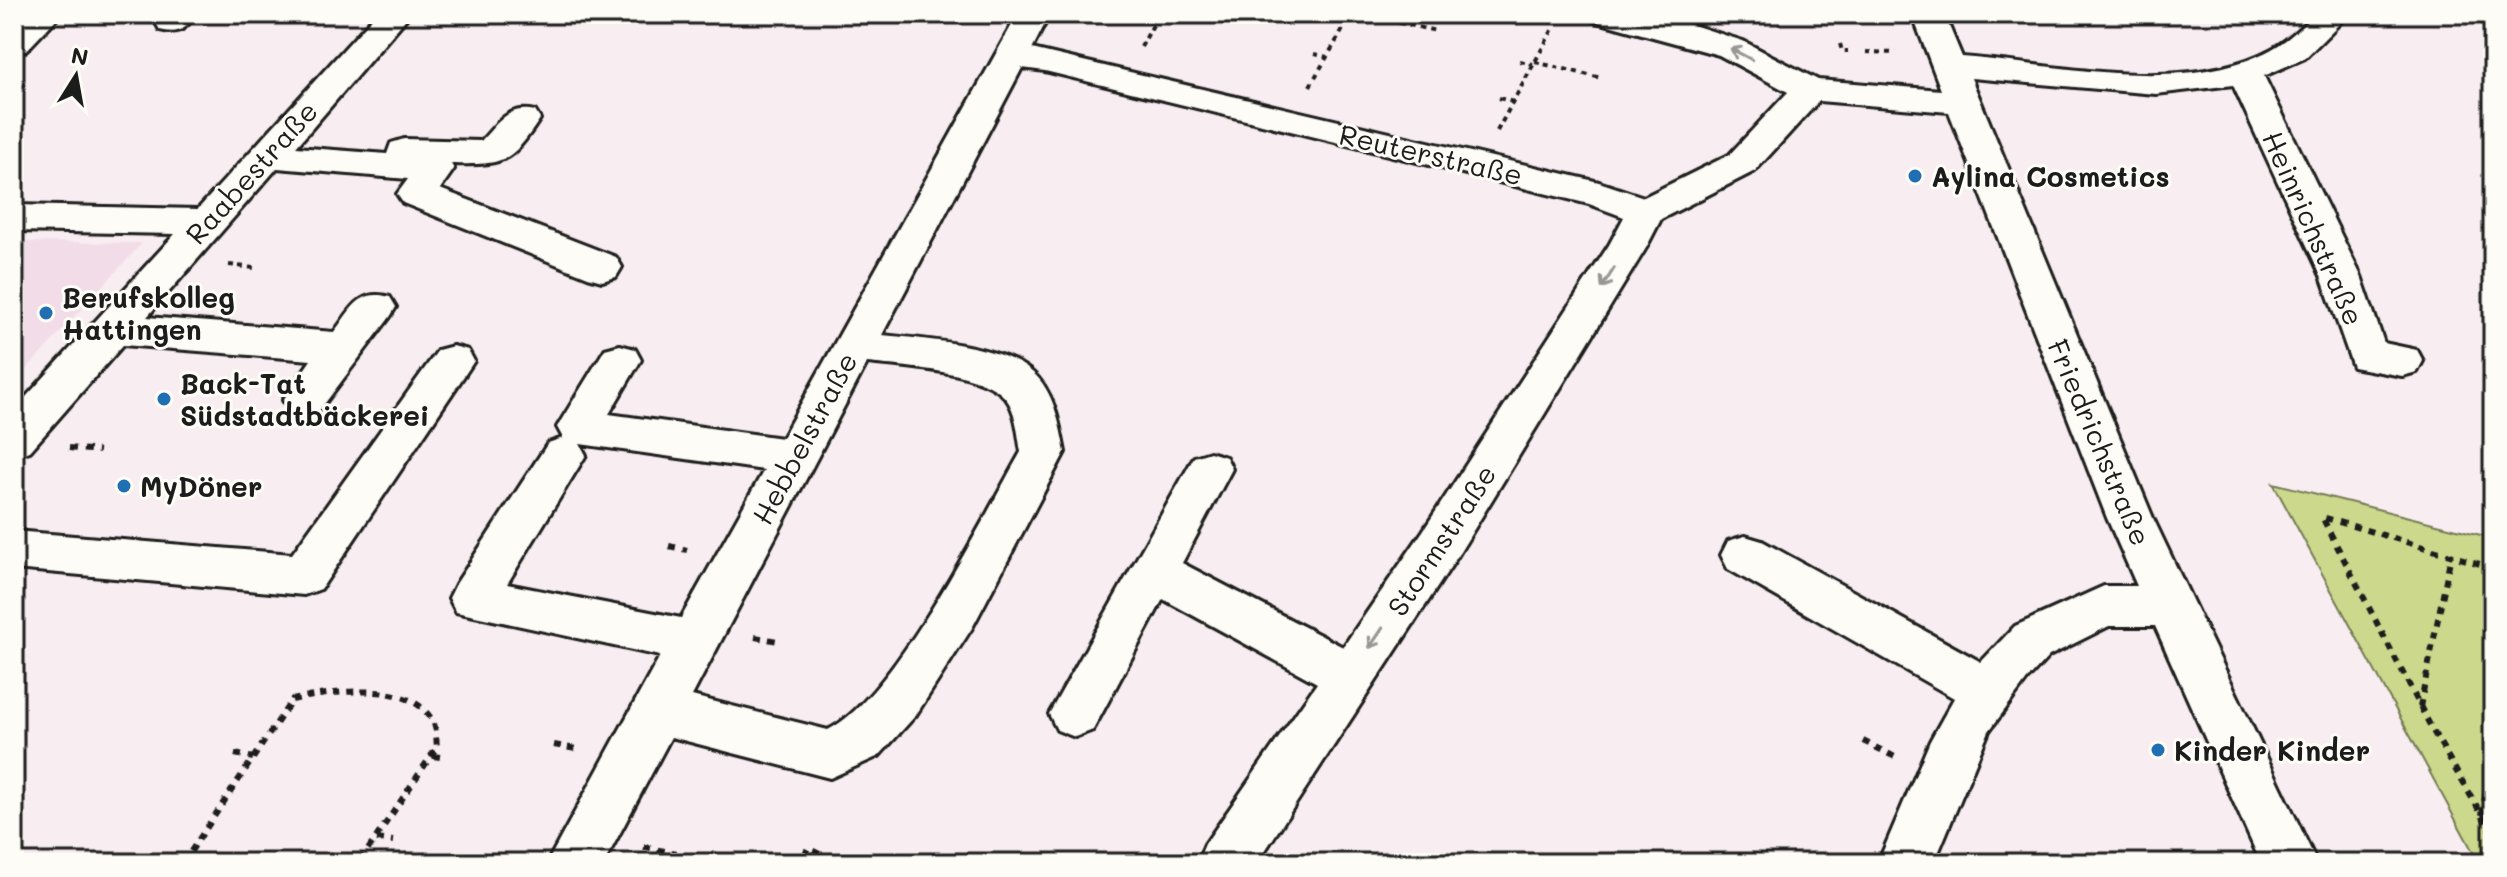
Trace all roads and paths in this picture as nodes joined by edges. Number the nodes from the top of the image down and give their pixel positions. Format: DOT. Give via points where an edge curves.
graph roads {
  1 [pos="45,14"];
  2 [pos="394,14"];
  3 [pos="1034,14"];
  4 [pos="1352,14"];
  5 [pos="1360,14"];
  6 [pos="1606,14"];
  7 [pos="1928,14"];
  8 [pos="2333,14"];
  9 [pos="1335,17"];
  10 [pos="1349,20"];
  11 [pos="1554,27"];
  12 [pos="1436,31"];
  13 [pos="14,44"];
  14 [pos="1840,44"];
  15 [pos="1314,54"];
  16 [pos="1012,57"];
  17 [pos="1327,57"];
  18 [pos="1520,61"];
  19 [pos="1534,63"];
  20 [pos="2244,71"];
  21 [pos="1952,74"];
  22 [pos="1601,78"];
  23 [pos="1810,90"];
  24 [pos="1499,98"];
  25 [pos="1513,102"];
  26 [pos="522,119"];
  27 [pos="1289,121"];
  28 [pos="272,149"];
  29 [pos="1478,165"];
  30 [pos="1646,211"];
  31 [pos="14,218"];
  32 [pos="207,222"];
  33 [pos="602,267"];
  34 [pos="376,307"];
  35 [pos="112,329"];
  36 [pos="854,346"];
  37 [pos="344,348"];
  38 [pos="620,360"];
  39 [pos="453,361"];
  40 [pos="2402,361"];
  41 [pos="304,400"];
  42 [pos="14,439"];
  43 [pos="564,455"];
  44 [pos="794,457"];
  45 [pos="1210,469"];
  46 [pos="14,550"];
  47 [pos="1745,555"];
  48 [pos="2451,555"];
  49 [pos="2493,568"];
  50 [pos="1153,571"];
  51 [pos="2170,606"];
  52 [pos="694,642"];
  53 [pos="1351,676"];
  54 [pos="1989,692"];
  55 [pos="2420,707"];
  56 [pos="658,711"];
  57 [pos="1075,714"];
  58 [pos="1863,741"];
  59 [pos="2493,749"];
  60 [pos="235,754"];
  61 [pos="433,756"];
  62 [pos="253,758"];
  63 [pos="446,758"];
  64 [pos="1900,760"];
  65 [pos="2482,815"];
  66 [pos="2493,834"];
  67 [pos="377,839"];
  68 [pos="393,841"];
  69 [pos="640,846"];
  70 [pos="676,853"];
  71 [pos="1805,857"];
  72 [pos="802,861"];
  73 [pos="183,863"];
  74 [pos="359,863"];
  75 [pos="575,863"];
  76 [pos="782,863"];
  77 [pos="837,863"];
  78 [pos="1225,863"];
  79 [pos="1816,863"];
  80 [pos="1906,863"];
  81 [pos="2289,863"];
  1 -- 13 [label="street"];
  2 -- 28 [label="street, Raabestraße"];
  3 -- 16 [label="street, Hebbelstraße"];
  4 -- 10 [label="path"];
  5 -- 12 [label="path"];
  23 -- 6 [label="street, one-way" via="1731,48"];
  7 -- 21 [label="street, Friedrichstraße"];
  8 -- 20 [label="street" via="2303,44 2278,60"];
  9 -- 10 [label="path"];
  10 -- 17 [label="path"];
  11 -- 19 [label="path"];
  14 -- 21 [label="path" via="1842,51"];
  15 -- 17 [label="path"];
  16 -- 27 [label="street, Reuterstraße"];
  16 -- 36 [label="street, Hebbelstraße"];
  17 -- 27 [label="path"];
  18 -- 19 [label="path"];
  19 -- 22 [label="path"];
  19 -- 25 [label="path"];
  20 -- 21 [label="street" via="2151,82"];
  20 -- 40 [label="street, Heinrichstraße" via="2341,276 2368,356"];
  21 -- 23 [label="street"];
  21 -- 51 [label="street, Friedrichstraße"];
  23 -- 30 [label="street" via="1742,163"];
  24 -- 25 [label="path"];
  25 -- 29 [label="path"];
  26 -- 28 [label="street" via="491,153"];
  27 -- 29 [label="street, Reuterstraße"];
  28 -- 32 [label="street, Raabestraße"];
  28 -- 33 [label="street" via="436,169 416,194"];
  29 -- 30 [label="street, Reuterstraße"];
  30 -- 53 [label="street, Stormstraße, one-way" via="1440,544"];
  31 -- 32 [label="street"];
  32 -- 35 [label="street, Raabestraße"];
  34 -- 37 [label="street"];
  35 -- 37 [label="street"];
  35 -- 42 [label="street, Raabestraße"];
  36 -- 44 [label="street, Hebbelstraße"];
  36 -- 56 [label="street" via="995,368 1019,384 1036,418 1043,452 960,605 898,699 861,739 830,754"];
  37 -- 41 [label="street"];
  38 -- 44 [label="street" via="579,427"];
  39 -- 46 [label="street" via="304,575"];
  43 -- 52 [label="street" via="473,598"];
  44 -- 52 [label="street, Hebbelstraße"];
  45 -- 50 [label="street"];
  47 -- 54 [label="street"];
  48 -- 49 [label="path"];
  48 -- 55 [label="path"];
  48 -- 55 [label="path" via="2322,517"];
  50 -- 53 [label="street"];
  50 -- 57 [label="street"];
  51 -- 54 [label="street" via="2104,606 2032,641"];
  51 -- 81 [label="street, Friedrichstraße"];
  52 -- 56 [label="street, Hebbelstraße"];
  53 -- 78 [label="street, Stormstraße"];
  54 -- 80 [label="street" via="1949,758"];
  55 -- 65 [label="path"];
  56 -- 75 [label="street, Hebbelstraße"];
  58 -- 64 [label="path"];
  59 -- 65 [label="path"];
  60 -- 62 [label="path"];
  61 -- 62 [label="path" via="435,730 423,708 406,697 346,692 292,700"];
  61 -- 63 [label="path"];
  61 -- 67 [label="path"];
  62 -- 73 [label="path"];
  65 -- 66 [label="path"];
  67 -- 68 [label="path"];
  67 -- 74 [label="path"];
  69 -- 70 [label="path"];
  71 -- 79 [label="path"];
  72 -- 76 [label="path" via="786,856"];
  72 -- 77 [label="path" via="808,848"];
}
